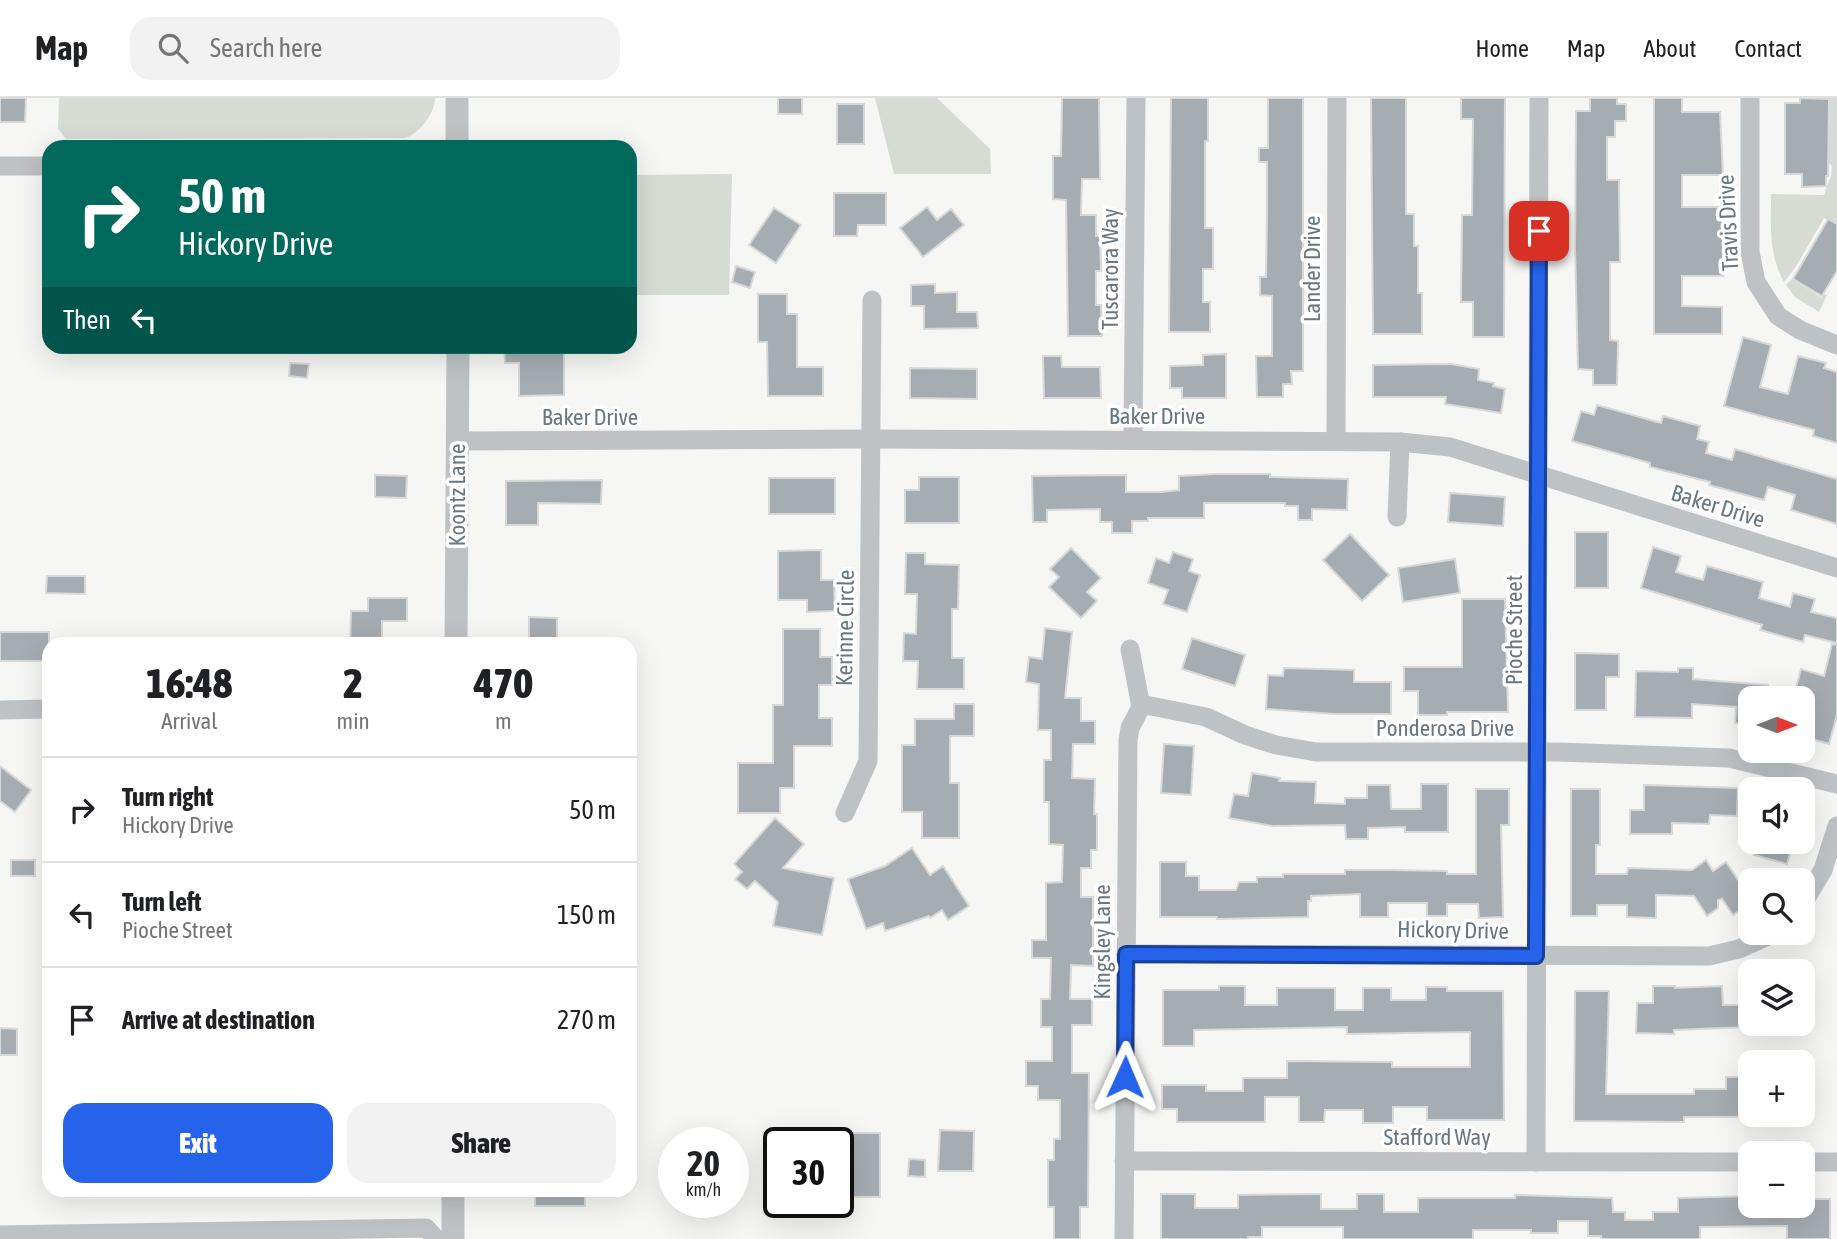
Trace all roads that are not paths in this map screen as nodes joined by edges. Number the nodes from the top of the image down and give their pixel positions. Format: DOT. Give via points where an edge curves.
graph roads {
  1 [pos="457,98"];
  2 [pos="1136,98"];
  3 [pos="1337,98"];
  4 [pos="1539,98"];
  5 [pos="1750,98"];
  6 [pos="457,140"];
  7 [pos="0,166"];
  8 [pos="42,166"];
  9 [pos="872,300"];
  10 [pos="1837,345"];
  11 [pos="458,354"];
  12 [pos="872,439"];
  13 [pos="1133,440"];
  14 [pos="1336,440"];
  15 [pos="458,442"];
  16 [pos="1400,442"];
  17 [pos="1539,473"];
  18 [pos="1397,517"];
  19 [pos="1837,568"];
  20 [pos="456,637"];
  21 [pos="1130,649"];
  22 [pos="1141,707"];
  23 [pos="42,709"];
  24 [pos="0,710"];
  25 [pos="1538,752"];
  26 [pos="1837,784"];
  27 [pos="845,813"];
  28 [pos="1837,826"];
  29 [pos="1815,884"];
  30 [pos="1746,945"];
  31 [pos="1126,954"];
  32 [pos="1536,956"];
  33 [pos="1124,1161"];
  34 [pos="1837,1162"];
  35 [pos="1536,1163"];
  36 [pos="1738,1163"];
  37 [pos="1815,1163"];
  38 [pos="453,1197"];
  39 [pos="0,1235"];
  40 [pos="436,1239"];
  41 [pos="453,1239"];
  42 [pos="1124,1239"];
  1 -- 6 [label="street"];
  2 -- 13 [label="street, Tuscarora Way"];
  3 -- 14 [label="street, Lander Drive"];
  4 -- 17 [label="street, Pioche Street"];
  5 -- 10 [label="street, Travis Drive" via="1750,252 1756,282 1778,316"];
  7 -- 8 [label="street"];
  9 -- 12 [label="street, Kerinne Circle"];
  11 -- 15 [label="street, Koontz Lane"];
  12 -- 13 [label="street, Baker Drive"];
  12 -- 15 [label="street, Baker Drive"];
  12 -- 27 [label="street, Kerinne Circle" via="868,761"];
  13 -- 14 [label="street, Baker Drive"];
  14 -- 16 [label="street, Baker Drive"];
  15 -- 20 [label="street, Koontz Lane"];
  16 -- 17 [label="street, Baker Drive" via="1450,447"];
  16 -- 18 [label="street"];
  17 -- 19 [label="street, Baker Drive"];
  17 -- 25 [label="street, Pioche Street"];
  21 -- 22 [label="street"];
  22 -- 25 [label="street, Ponderosa Drive" via="1206,717 1276,745 1316,752"];
  22 -- 31 [label="street, Kingsley Lane" via="1128,740"];
  23 -- 24 [label="street"];
  25 -- 26 [label="street, Ponderosa Drive" via="1729,758"];
  25 -- 32 [label="street, Pioche Street"];
  28 -- 29 [label="street"];
  30 -- 32 [label="street, Hickory Drive" via="1709,956"];
  31 -- 32 [label="street, Hickory Drive"];
  31 -- 33 [label="street, Kingsley Lane"];
  32 -- 35 [label="street, Pioche Street"];
  33 -- 35 [label="street, Stafford Way"];
  33 -- 42 [label="street, Kingsley Lane"];
  34 -- 37 [label="street"];
  35 -- 36 [label="street, Stafford Way"];
  38 -- 41 [label="street"];
  39 -- 40 [label="street" via="426,1228"];
}
